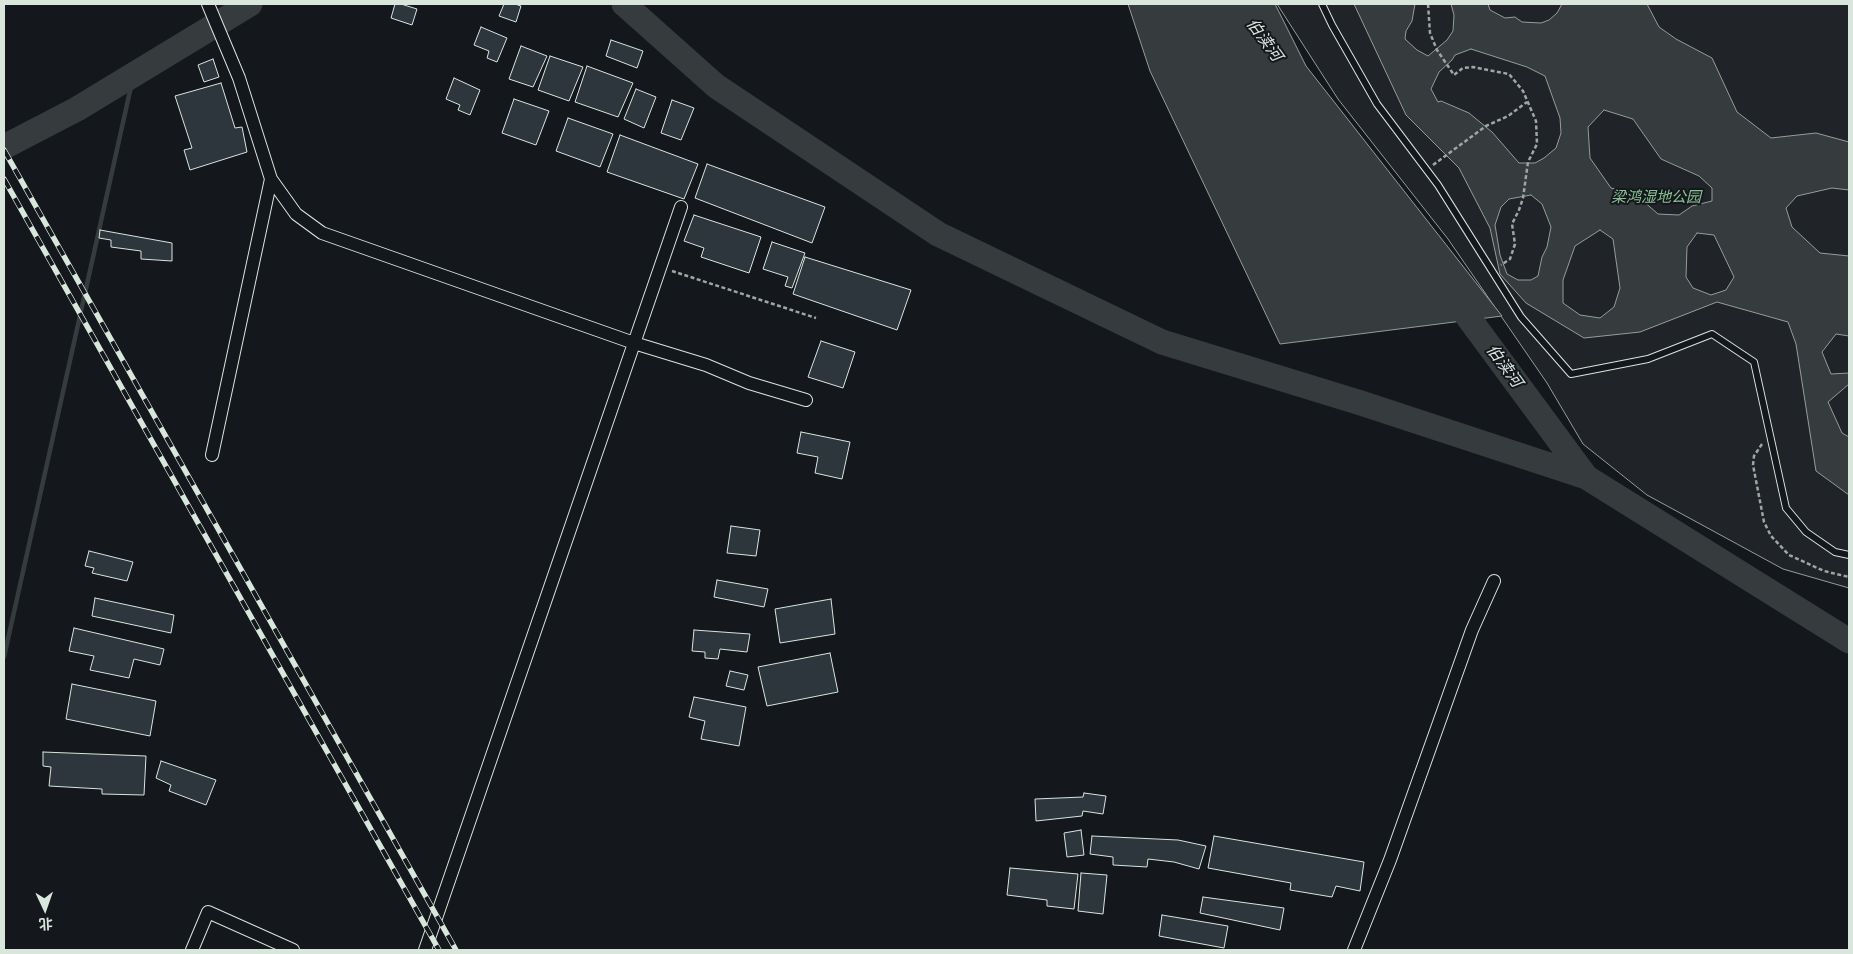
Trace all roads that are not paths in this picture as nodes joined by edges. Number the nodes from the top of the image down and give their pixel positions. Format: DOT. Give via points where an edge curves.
graph roads {
  1 [pos="208,4"];
  2 [pos="1322,4"];
  3 [pos="271,179"];
  4 [pos="681,207"];
  5 [pos="634,343"];
  6 [pos="806,400"];
  7 [pos="212,455"];
  8 [pos="1849,555"];
  9 [pos="1494,581"];
  10 [pos="192,950"];
  11 [pos="294,950"];
  12 [pos="425,950"];
  13 [pos="1354,950"];
  1 -- 3 [label="street" via="236,73"];
  2 -- 8 [label="lane" via="1378,104 1438,185 1521,317 1571,374 1648,359 1712,334 1754,362 1786,508 1806,532 1835,552"];
  3 -- 5 [label="street" via="296,214 322,233"];
  3 -- 7 [label="street"];
  4 -- 5 [label="street"];
  5 -- 6 [label="street"];
  5 -- 12 [label="street"];
  9 -- 13 [label="street" via="1472,630"];
  10 -- 11 [label="street" via="208,912"];
}
